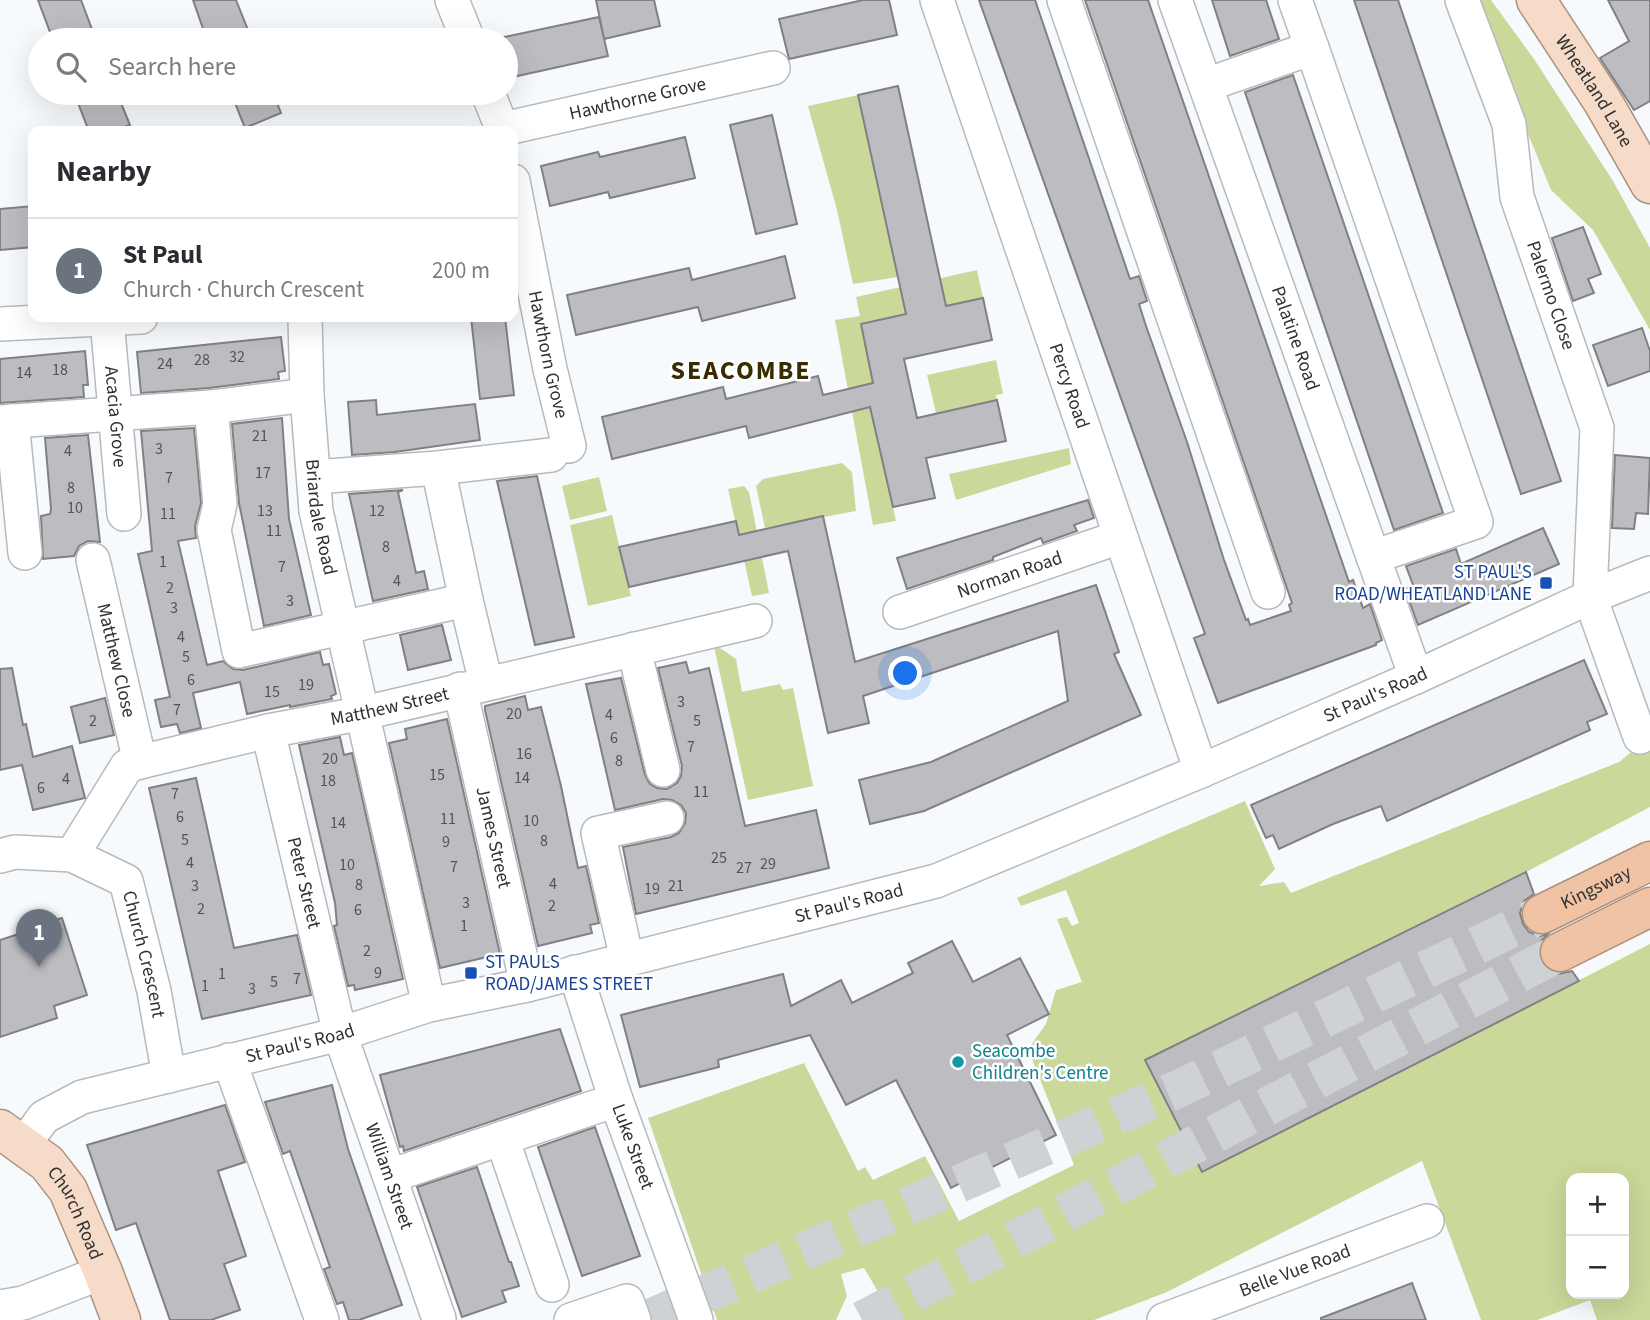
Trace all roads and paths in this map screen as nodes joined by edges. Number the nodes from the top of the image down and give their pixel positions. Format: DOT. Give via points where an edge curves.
graph roads {
  1 [pos="452,0"];
  2 [pos="937,0"];
  3 [pos="1064,0"];
  4 [pos="1175,0"];
  5 [pos="1295,0"];
  6 [pos="1462,0"];
  7 [pos="1536,0"];
  8 [pos="463,28"];
  9 [pos="1312,48"];
  10 [pos="773,68"];
  11 [pos="1206,85"];
  12 [pos="493,105"];
  13 [pos="501,126"];
  14 [pos="518,127"];
  15 [pos="1648,175"];
  16 [pos="518,206"];
  17 [pos="43,322"];
  18 [pos="107,322"];
  19 [pos="305,322"];
  20 [pos="0,324"];
  21 [pos="307,395"];
  22 [pos="211,407"];
  23 [pos="114,413"];
  24 [pos="6,422"];
  25 [pos="438,468"];
  26 [pos="314,477"];
  27 [pos="124,514"];
  28 [pos="1120,537"];
  29 [pos="25,554"];
  30 [pos="1373,557"];
  31 [pos="93,561"];
  32 [pos="1650,573"];
  33 [pos="1268,592"];
  34 [pos="1590,597"];
  35 [pos="466,600"];
  36 [pos="900,612"];
  37 [pos="755,621"];
  38 [pos="344,627"];
  39 [pos="634,649"];
  40 [pos="1416,677"];
  41 [pos="473,686"];
  42 [pos="364,713"];
  43 [pos="268,731"];
  44 [pos="1640,737"];
  45 [pos="140,762"];
  46 [pos="663,770"];
  47 [pos="1201,771"];
  48 [pos="667,818"];
  49 [pos="72,855"];
  50 [pos="0,856"];
  51 [pos="1650,862"];
  52 [pos="1650,907"];
  53 [pos="1542,914"];
  54 [pos="1560,952"];
  55 [pos="627,960"];
  56 [pos="575,972"];
  57 [pos="527,985"];
  58 [pos="429,1005"];
  59 [pos="340,1034"];
  60 [pos="229,1060"];
  61 [pos="169,1076"];
  62 [pos="616,1100"];
  63 [pos="12,1136"];
  64 [pos="502,1138"];
  65 [pos="390,1176"];
  66 [pos="1427,1221"];
  67 [pos="103,1272"];
  68 [pos="552,1285"];
  69 [pos="0,1307"];
  70 [pos="439,1319"];
  71 [pos="121,1320"];
  72 [pos="322,1320"];
  73 [pos="571,1320"];
  74 [pos="634,1320"];
  75 [pos="696,1320"];
  76 [pos="1164,1320"];
  1 -- 8 [label="street"];
  2 -- 28 [label="street, Percy Road"];
  3 -- 33 [label="street"];
  4 -- 11 [label="street, Palatine Road"];
  5 -- 9 [label="street"];
  6 -- 34 [label="street, Palermo Close" via="1509,124 1517,197 1597,428"];
  7 -- 15 [label="main road, Wheatland Lane"];
  9 -- 11 [label="street"];
  9 -- 30 [label="street" via="1476,522"];
  10 -- 14 [label="street, Hawthorne Grove"];
  11 -- 30 [label="street, Palatine Road"];
  12 -- 13 [label="street"];
  16 -- 25 [label="street, Hawthorn Grove" via="550,369 560,450"];
  17 -- 20 [label="street"];
  18 -- 23 [label="street, Acacia Grove"];
  19 -- 21 [label="street, Briardale Road"];
  21 -- 22 [label="street"];
  21 -- 26 [label="street, Briardale Road"];
  22 -- 23 [label="street"];
  22 -- 38 [label="street" via="220,504 214,530 239,651"];
  23 -- 24 [label="street"];
  23 -- 27 [label="street, Acacia Grove"];
  24 -- 29 [label="street"];
  25 -- 26 [label="street"];
  25 -- 35 [label="street, James Street"];
  26 -- 38 [label="street, Briardale Road" via="316,511"];
  28 -- 36 [label="street, Norman Road"];
  28 -- 47 [label="street, Percy Road"];
  30 -- 40 [label="street, Palatine Road"];
  31 -- 45 [label="street, Matthew Close"];
  32 -- 34 [label="street, St Paul's Road"];
  34 -- 40 [label="street, St Paul's Road"];
  34 -- 44 [label="street"];
  35 -- 38 [label="street"];
  35 -- 41 [label="street, James Street"];
  37 -- 39 [label="street, Matthew Street"];
  38 -- 42 [label="street, Briardale Road"];
  39 -- 41 [label="street, Matthew Street"];
  39 -- 46 [label="street"];
  40 -- 47 [label="street, St Paul's Road"];
  41 -- 42 [label="street, Matthew Street"];
  41 -- 57 [label="street, James Street"];
  42 -- 43 [label="street, Matthew Street"];
  42 -- 58 [label="street, Briardale Road"];
  43 -- 45 [label="street, Matthew Street"];
  43 -- 59 [label="street, Peter Street"];
  45 -- 49 [label="street, Matthew Street" via="127,766"];
  47 -- 55 [label="street, St Paul's Road" via="936,881"];
  48 -- 55 [label="street" via="598,833"];
  49 -- 50 [label="street, Church Crescent" via="15,852"];
  49 -- 61 [label="street, Church Crescent" via="126,881 155,991"];
  51 -- 53 [label="highway, Kingsway"];
  52 -- 54 [label="highway"];
  55 -- 56 [label="street, St Paul's Road"];
  56 -- 57 [label="street, St Paul's Road"];
  56 -- 62 [label="street, Luke Street"];
  57 -- 58 [label="street, St Paul's Road"];
  58 -- 59 [label="street, St Paul's Road"];
  59 -- 60 [label="street, St Paul's Road"];
  59 -- 65 [label="street, William Street"];
  60 -- 61 [label="street, St Paul's Road"];
  60 -- 72 [label="street"];
  61 -- 63 [label="street, St Paul's Road" via="82,1097"];
  62 -- 64 [label="street"];
  62 -- 75 [label="street, Luke Street"];
  63 -- 67 [label="main road, Church Road" via="47,1163 68,1190"];
  64 -- 65 [label="street"];
  64 -- 68 [label="street"];
  65 -- 70 [label="street, William Street"];
  66 -- 76 [label="street, Belle Vue Road"];
  67 -- 69 [label="street" via="23,1303"];
  67 -- 71 [label="main road, Church Road"];
  73 -- 74 [label="street" via="627,1301"];
}
